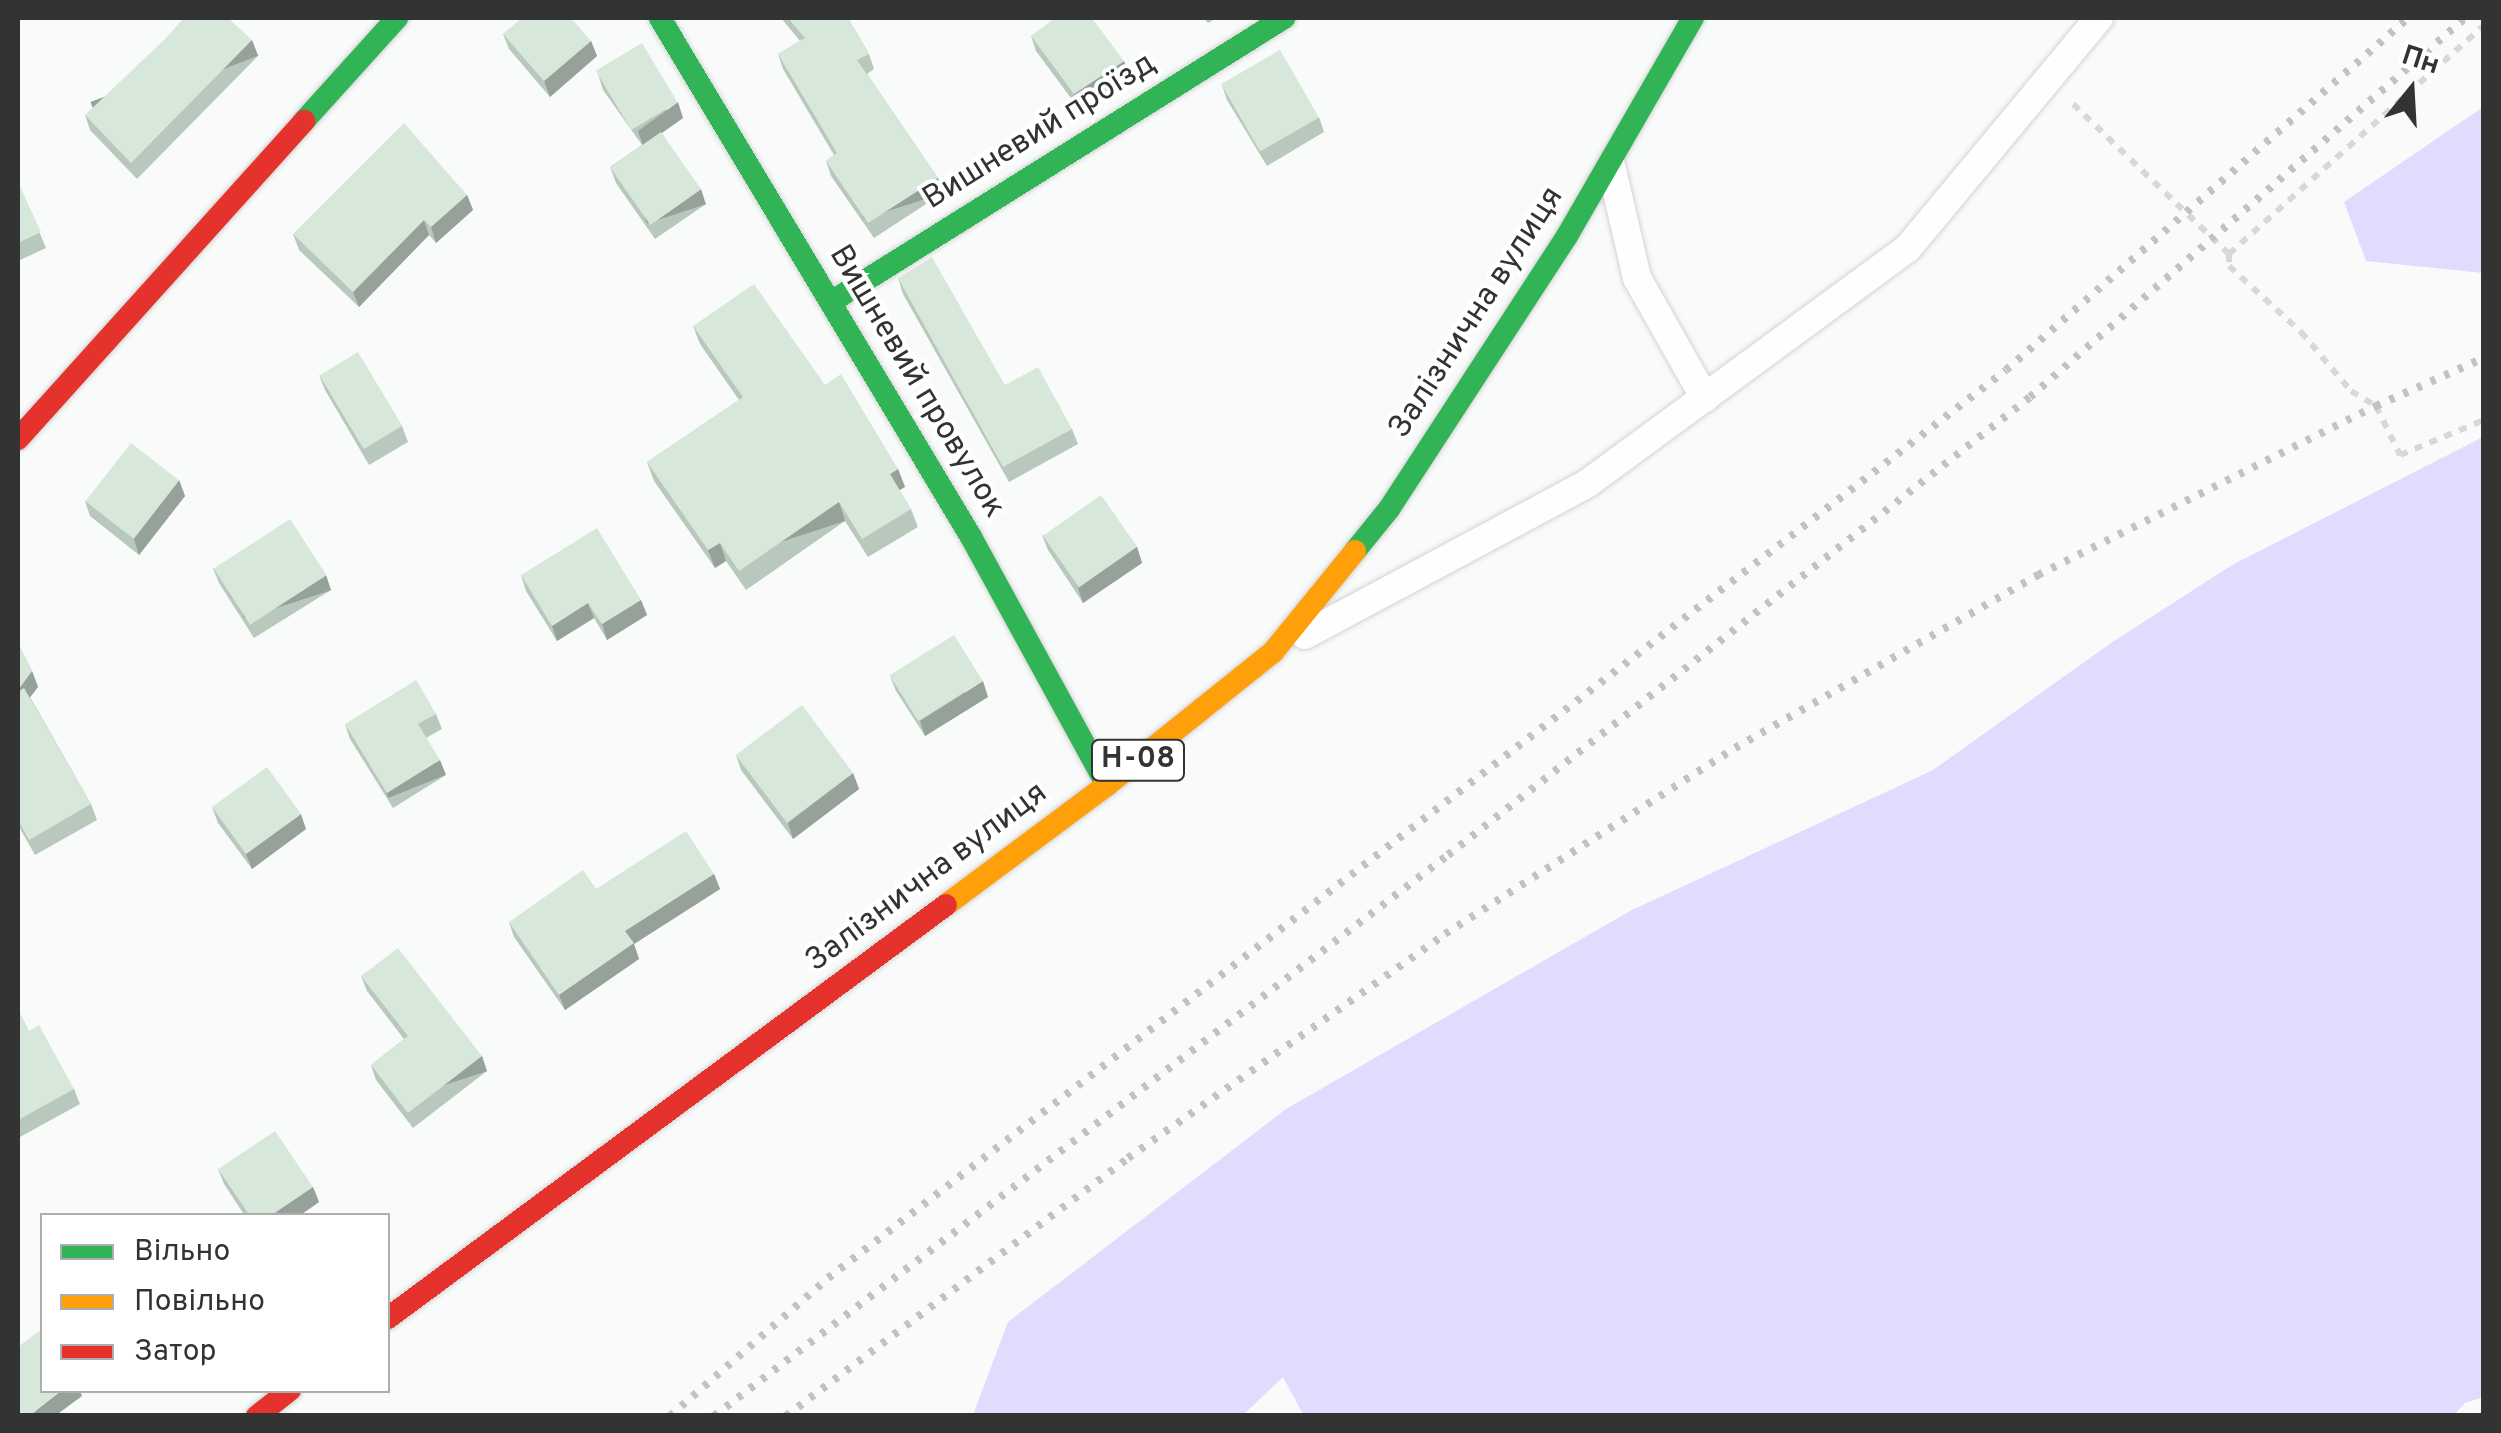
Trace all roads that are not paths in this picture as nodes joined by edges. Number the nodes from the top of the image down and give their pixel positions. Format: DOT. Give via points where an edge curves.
graph roads {
  1 [pos="398,18"];
  2 [pos="660,18"];
  3 [pos="1284,18"];
  4 [pos="1693,18"];
  5 [pos="2099,18"];
  6 [pos="1610,162"];
  7 [pos="831,302"];
  8 [pos="1706,398"];
  9 [pos="18,439"];
  10 [pos="1273,652"];
  11 [pos="1107,785"];
  12 [pos="390,1317"];
  13 [pos="286,1393"];
  14 [pos="257,1416"];
  1 -- 9 [label="street"];
  2 -- 7 [label="street, Вишневий провулок"];
  3 -- 7 [label="street, Вишневий проїзд"];
  4 -- 6 [label="street, Залізнична вулиця / Н-08"];
  5 -- 8 [label="lane" via="1908,248"];
  6 -- 8 [label="lane" via="1637,278"];
  6 -- 10 [label="street, Залізнична вулиця / Н-08" via="1389,509"];
  7 -- 11 [label="street, Вишневий провулок"];
  8 -- 10 [label="lane" via="1588,483"];
  10 -- 11 [label="street, Залізнична вулиця / Н-08"];
  11 -- 12 [label="street, Залізнична вулиця / Н-08"];
  13 -- 14 [label="street"];
}
